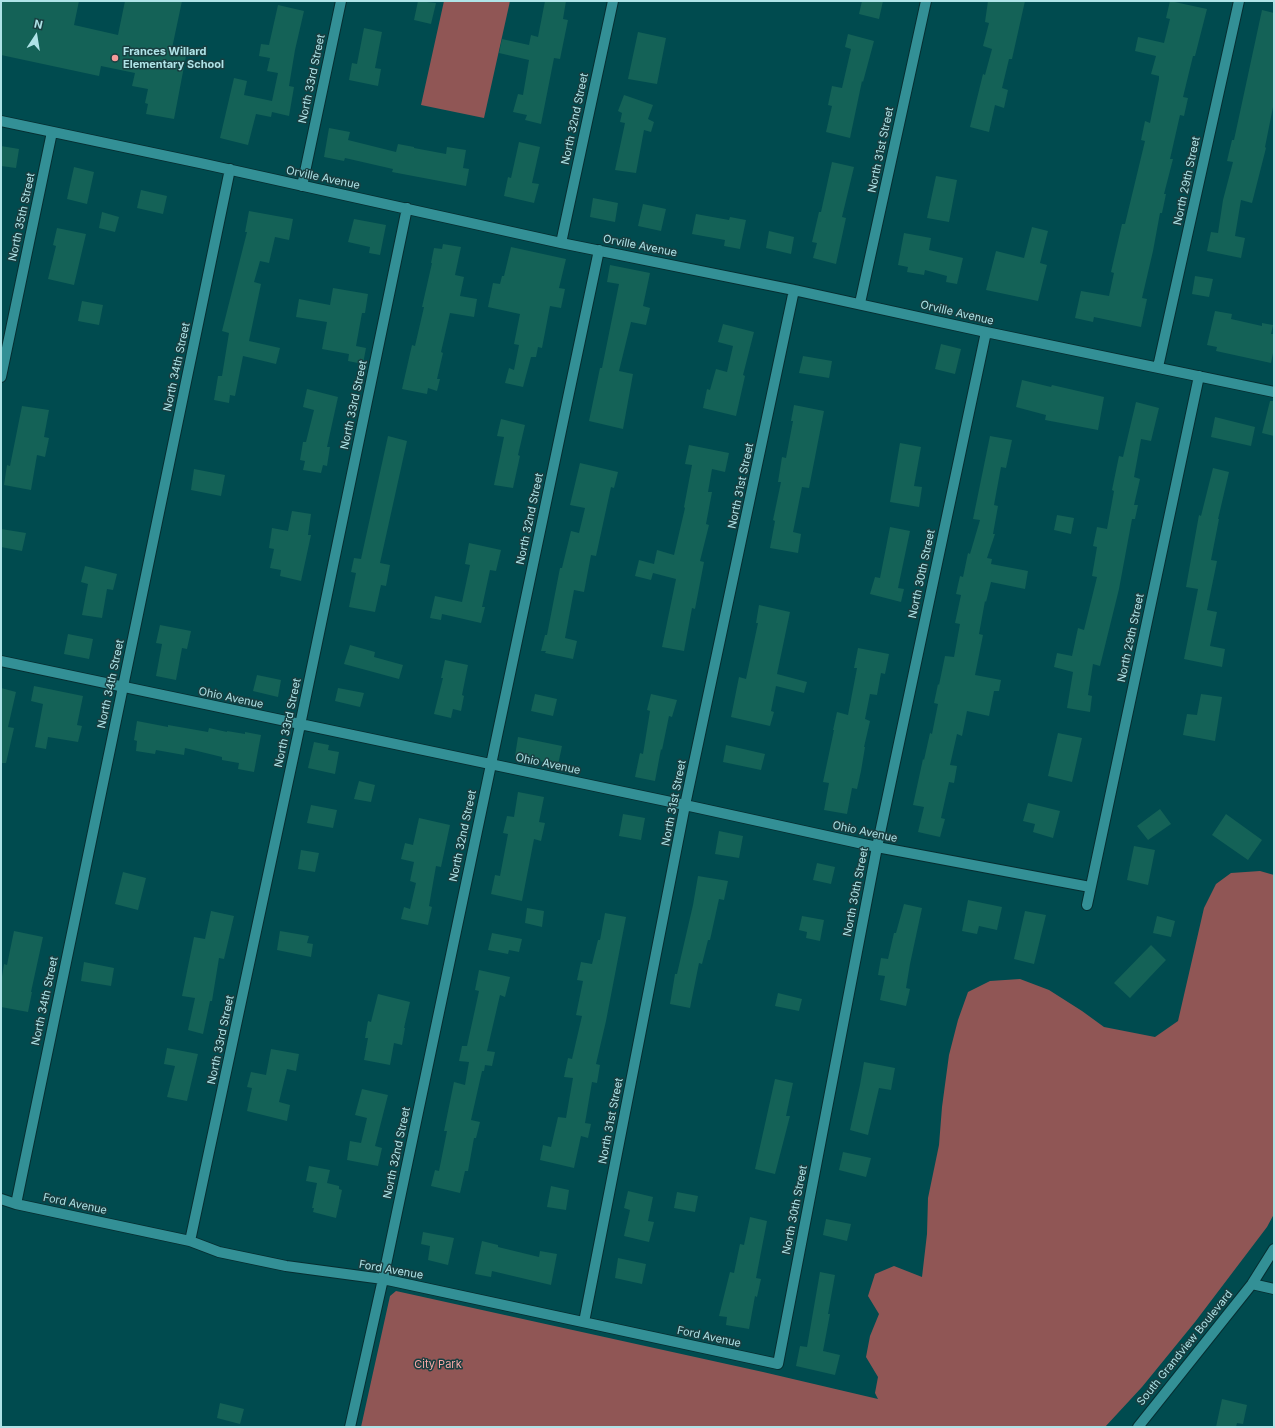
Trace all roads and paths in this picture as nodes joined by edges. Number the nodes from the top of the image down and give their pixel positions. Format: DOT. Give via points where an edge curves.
graph roads {
  1 [pos="341,1"];
  2 [pos="613,1"];
  3 [pos="926,1"];
  4 [pos="1239,1"];
  5 [pos="1,121"];
  6 [pos="52,132"];
  7 [pos="230,169"];
  8 [pos="302,186"];
  9 [pos="407,208"];
  10 [pos="561,243"];
  11 [pos="599,250"];
  12 [pos="794,290"];
  13 [pos="860,303"];
  14 [pos="986,332"];
  15 [pos="1158,367"];
  16 [pos="1199,376"];
  17 [pos="1,377"];
  18 [pos="1274,392"];
  19 [pos="1,661"];
  20 [pos="122,687"];
  21 [pos="300,725"];
  22 [pos="490,765"];
  23 [pos="685,805"];
  24 [pos="877,847"];
  25 [pos="1090,887"];
  26 [pos="1087,905"];
  27 [pos="1,1199"];
  28 [pos="16,1204"];
  29 [pos="1,1205"];
  30 [pos="190,1241"];
  31 [pos="1274,1249"];
  32 [pos="383,1279"];
  33 [pos="1252,1284"];
  34 [pos="1274,1289"];
  35 [pos="584,1322"];
  36 [pos="778,1364"];
  37 [pos="350,1427"];
  38 [pos="1138,1427"];
  1 -- 8 [label="street, North 33rd Street"];
  2 -- 10 [label="street, North 32nd Street"];
  3 -- 13 [label="street, North 31st Street"];
  4 -- 15 [label="street, North 29th Street"];
  5 -- 6 [label="street, Orville Avenue"];
  6 -- 7 [label="street, Orville Avenue"];
  6 -- 17 [label="street, North 35th Street"];
  7 -- 8 [label="street, Orville Avenue"];
  7 -- 20 [label="street, North 34th Street"];
  8 -- 9 [label="street, Orville Avenue"];
  9 -- 10 [label="street, Orville Avenue"];
  9 -- 21 [label="street, North 33rd Street"];
  10 -- 11 [label="street, Orville Avenue"];
  11 -- 12 [label="street, Orville Avenue"];
  11 -- 22 [label="street, North 32nd Street"];
  12 -- 13 [label="street, Orville Avenue"];
  12 -- 23 [label="street, North 31st Street"];
  13 -- 14 [label="street, Orville Avenue"];
  14 -- 15 [label="street, Orville Avenue"];
  14 -- 24 [label="street, North 30th Street"];
  15 -- 16 [label="street, Orville Avenue"];
  16 -- 18 [label="street, Orville Avenue"];
  16 -- 25 [label="street, North 29th Street"];
  19 -- 20 [label="street, Ohio Avenue"];
  20 -- 21 [label="street, Ohio Avenue"];
  20 -- 28 [label="street, North 34th Street"];
  21 -- 22 [label="street, Ohio Avenue"];
  21 -- 30 [label="street, North 33rd Street"];
  22 -- 23 [label="street, Ohio Avenue"];
  22 -- 32 [label="street, North 32nd Street"];
  23 -- 24 [label="street, Ohio Avenue"];
  23 -- 35 [label="street, North 31st Street"];
  24 -- 25 [label="street, Ohio Avenue"];
  24 -- 36 [label="street, North 30th Street"];
  25 -- 26 [label="street, North 29th Street"];
  27 -- 28 [label="street, Ford Avenue"];
  28 -- 29 [label="street"];
  28 -- 30 [label="street, Ford Avenue"];
  30 -- 32 [label="street, Ford Avenue" via="219,1252 286,1266"];
  31 -- 33 [label="street, South Grandview Boulevard"];
  32 -- 35 [label="street, Ford Avenue"];
  32 -- 37 [label="street, North 32nd Street"];
  33 -- 34 [label="street"];
  33 -- 38 [label="street, South Grandview Boulevard"];
  35 -- 36 [label="street, Ford Avenue"];
}
